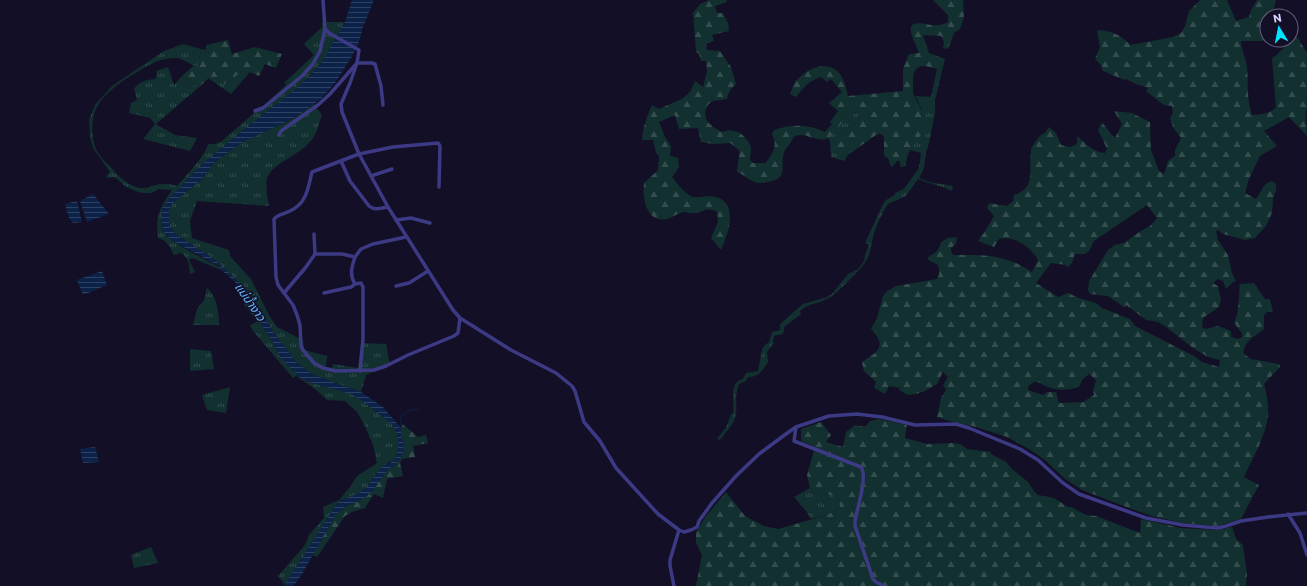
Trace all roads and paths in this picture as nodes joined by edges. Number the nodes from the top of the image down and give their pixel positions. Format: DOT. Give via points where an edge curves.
graph roads {
  1 [pos="323,0"];
  2 [pos="325,29"];
  3 [pos="357,63"];
  4 [pos="383,105"];
  5 [pos="255,111"];
  6 [pos="279,135"];
  7 [pos="360,154"];
  8 [pos="341,161"];
  9 [pos="392,169"];
  10 [pos="371,176"];
  11 [pos="439,188"];
  12 [pos="388,207"];
  13 [pos="396,220"];
  14 [pos="430,223"];
  15 [pos="314,234"];
  16 [pos="406,237"];
  17 [pos="315,254"];
  18 [pos="355,257"];
  19 [pos="428,271"];
  20 [pos="355,284"];
  21 [pos="396,286"];
  22 [pos="284,293"];
  23 [pos="324,293"];
  24 [pos="460,318"];
  25 [pos="360,371"];
  26 [pos="796,427"];
  27 [pos="1307,513"];
  28 [pos="1288,514"];
  29 [pos="679,530"];
  30 [pos="1307,555"];
  31 [pos="674,586"];
  32 [pos="884,586"];
  1 -- 2 [label="street"];
  2 -- 3 [label="street" via="329,34 360,50"];
  2 -- 5 [label="street" via="318,55 307,72 263,108"];
  3 -- 4 [label="street" via="375,64"];
  3 -- 6 [label="street" via="330,94"];
  3 -- 7 [label="street" via="341,104"];
  7 -- 8 [label="street"];
  7 -- 10 [label="street"];
  7 -- 11 [label="street" via="393,147 438,143"];
  8 -- 12 [label="street" via="350,181 369,206 375,209"];
  8 -- 22 [label="street" via="312,172 306,198 292,211 274,219 276,277"];
  9 -- 10 [label="street"];
  10 -- 12 [label="street"];
  12 -- 13 [label="street"];
  13 -- 14 [label="street" via="411,218"];
  13 -- 16 [label="street"];
  15 -- 17 [label="street"];
  16 -- 18 [label="street" via="373,244 361,249"];
  16 -- 19 [label="street"];
  17 -- 18 [label="street" via="342,254"];
  17 -- 22 [label="street"];
  18 -- 20 [label="street" via="352,277"];
  19 -- 21 [label="street" via="409,284"];
  19 -- 24 [label="street"];
  20 -- 23 [label="street"];
  20 -- 25 [label="street" via="361,283 363,287"];
  22 -- 25 [label="street" via="297,315 301,346 305,354 323,368"];
  24 -- 25 [label="street" via="458,333 454,336 386,366"];
  24 -- 29 [label="street" via="511,350 556,373 572,386 584,422 600,441 616,468 658,514"];
  26 -- 28 [label="street" via="829,416 857,414 915,425 956,424 1020,449 1038,460 1079,494 1146,518 1217,528 1241,521"];
  26 -- 29 [label="street" via="759,454 736,476 712,503 697,527 684,532"];
  26 -- 32 [label="street" via="794,441 863,470 855,526 873,578"];
  27 -- 28 [label="street"];
  28 -- 30 [label="street" via="1300,533"];
  29 -- 31 [label="street" via="670,560"];
}
